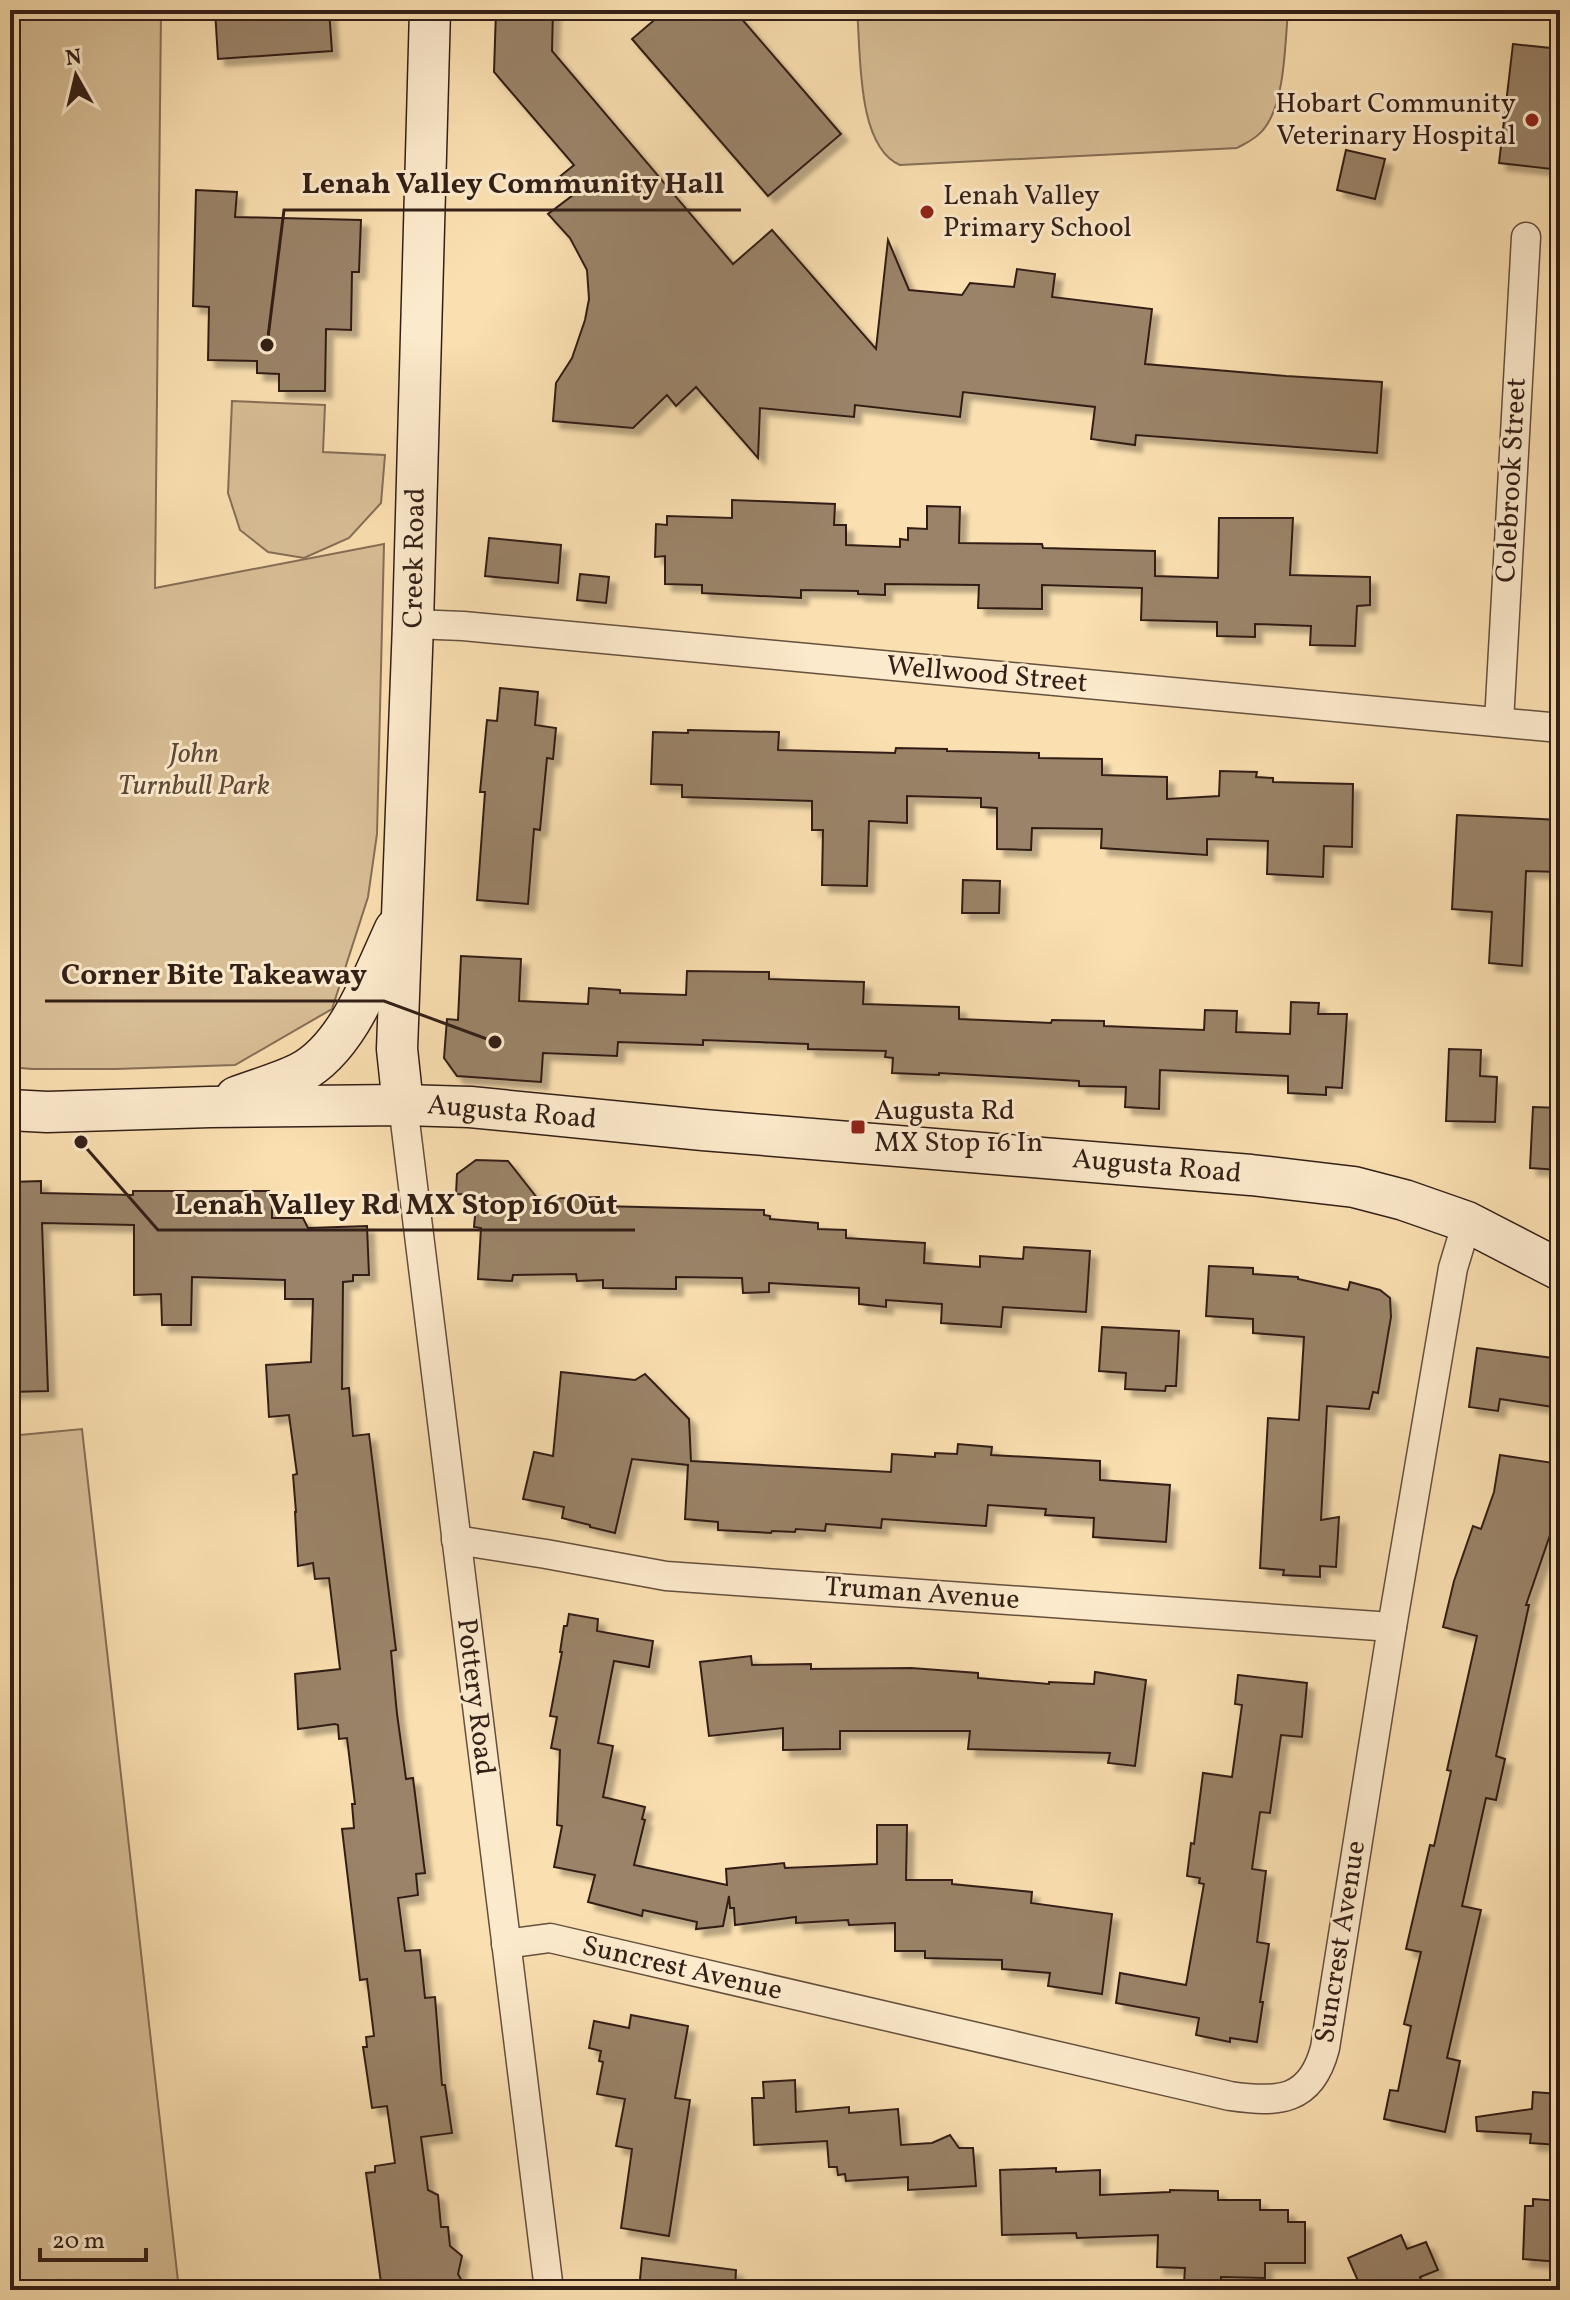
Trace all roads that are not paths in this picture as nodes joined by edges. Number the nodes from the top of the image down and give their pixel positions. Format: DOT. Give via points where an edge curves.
graph roads {
  1 [pos="430,10"];
  2 [pos="1526,237"];
  3 [pos="413,624"];
  4 [pos="1499,722"];
  5 [pos="1560,728"];
  6 [pos="403,913"];
  7 [pos="403,1105"];
  8 [pos="210,1107"];
  9 [pos="10,1110"];
  10 [pos="1467,1222"];
  11 [pos="1560,1270"];
  12 [pos="456,1540"];
  13 [pos="1392,1627"];
  14 [pos="506,1944"];
  15 [pos="549,2290"];
  1 -- 3 [label="street, Creek Road"];
  2 -- 4 [label="street, Colebrook Street"];
  3 -- 4 [label="street, Wellwood Street"];
  3 -- 6 [label="street, Creek Road"];
  4 -- 5 [label="street, Wellwood Street"];
  6 -- 7 [label="street, Creek Road" via="397,1049"];
  6 -- 8 [label="street" via="336,1043 302,1072"];
  7 -- 8 [label="street, Augusta Road"];
  7 -- 10 [label="street, Augusta Road" via="1251,1175 1354,1187"];
  7 -- 12 [label="street, Pottery Road"];
  8 -- 9 [label="street, Augusta Road"];
  10 -- 11 [label="street, Augusta Road"];
  10 -- 13 [label="street, Suncrest Avenue" via="1453,1268"];
  12 -- 13 [label="street, Truman Avenue" via="666,1576"];
  12 -- 14 [label="street, Pottery Road"];
  13 -- 14 [label="street, Suncrest Avenue" via="1325,2048 1320,2068 1307,2085 1285,2098 1230,2096 550,1938"];
  14 -- 15 [label="street, Pottery Road"];
}
